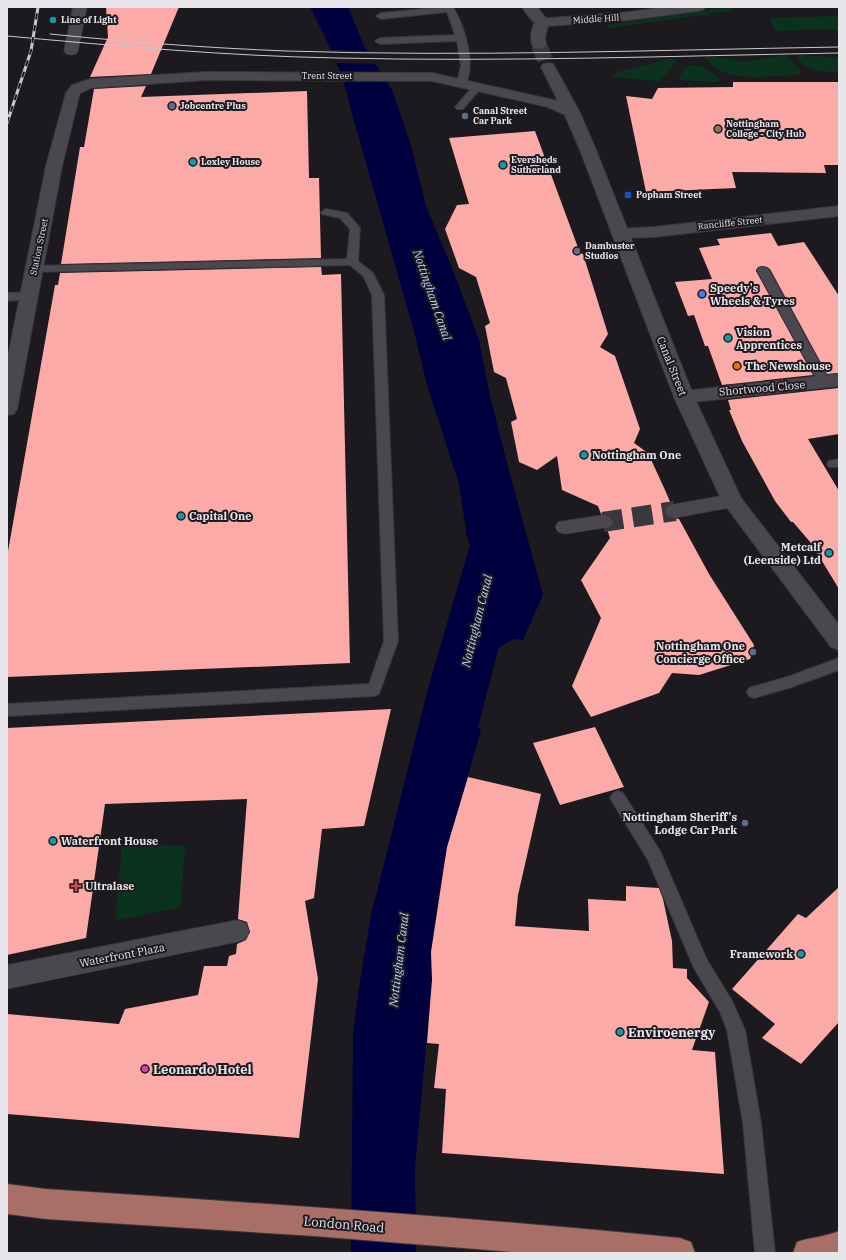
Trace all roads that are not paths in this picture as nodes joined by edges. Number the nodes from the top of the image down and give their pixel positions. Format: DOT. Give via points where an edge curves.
graph roads {
  1 [pos="80,7"];
  2 [pos="529,7"];
  3 [pos="698,7"];
  4 [pos="381,16"];
  5 [pos="542,22"];
  6 [pos="461,38"];
  7 [pos="380,41"];
  8 [pos="539,45"];
  9 [pos="71,51"];
  10 [pos="548,67"];
  11 [pos="470,85"];
  12 [pos="77,88"];
  13 [pos="460,107"];
  14 [pos="572,113"];
  15 [pos="839,211"];
  16 [pos="326,212"];
  17 [pos="622,234"];
  18 [pos="352,262"];
  19 [pos="34,269"];
  20 [pos="763,270"];
  21 [pos="7,296"];
  22 [pos="28,296"];
  23 [pos="832,381"];
  24 [pos="684,397"];
  25 [pos="7,409"];
  26 [pos="732,501"];
  27 [pos="675,511"];
  28 [pos="603,522"];
  29 [pos="566,527"];
  30 [pos="839,641"];
  31 [pos="839,664"];
  32 [pos="754,692"];
  33 [pos="7,710"];
  34 [pos="618,798"];
  35 [pos="237,932"];
  36 [pos="7,978"];
  37 [pos="7,1199"];
  38 [pos="839,1246"];
  39 [pos="680,1253"];
  40 [pos="765,1253"];
  41 [pos="808,1253"];
  1 -- 9 [label="street"];
  2 -- 5 [label="street"];
  3 -- 5 [label="street, Middle Hill" via="622,17"];
  4 -- 6 [label="lane" via="450,9"];
  5 -- 8 [label="street" via="538,37"];
  6 -- 7 [label="lane"];
  6 -- 11 [label="lane"];
  10 -- 14 [label="street, Canal Street"];
  11 -- 12 [label="street, Trent Street" via="412,77 206,76 90,84"];
  11 -- 13 [label="lane"];
  11 -- 14 [label="street, Trent Street" via="553,104"];
  12 -- 19 [label="street, Station Street" via="70,100 54,166"];
  14 -- 17 [label="street, Canal Street"];
  15 -- 17 [label="street, Rancliffe Street"];
  16 -- 18 [label="lane" via="343,216 355,228"];
  17 -- 24 [label="street, Canal Street"];
  18 -- 19 [label="lane"];
  18 -- 33 [label="lane" via="363,268 373,281 378,295 391,641 374,690"];
  19 -- 22 [label="street, Station Street"];
  20 -- 23 [label="lane"];
  21 -- 22 [label="lane"];
  22 -- 25 [label="street, Station Street"];
  23 -- 24 [label="street, Shortwood Close"];
  24 -- 26 [label="street, Canal Street"];
  26 -- 27 [label="street"];
  26 -- 30 [label="street, Canal Street"];
  28 -- 29 [label="street"];
  31 -- 32 [label="lane"];
  34 -- 40 [label="lane" via="654,856 700,963 726,1006 736,1030 752,1123"];
  35 -- 36 [label="street, Waterfront Plaza"];
  37 -- 39 [label="highway, London Road" via="46,1204 314,1221"];
  38 -- 41 [label="highway"];
}
